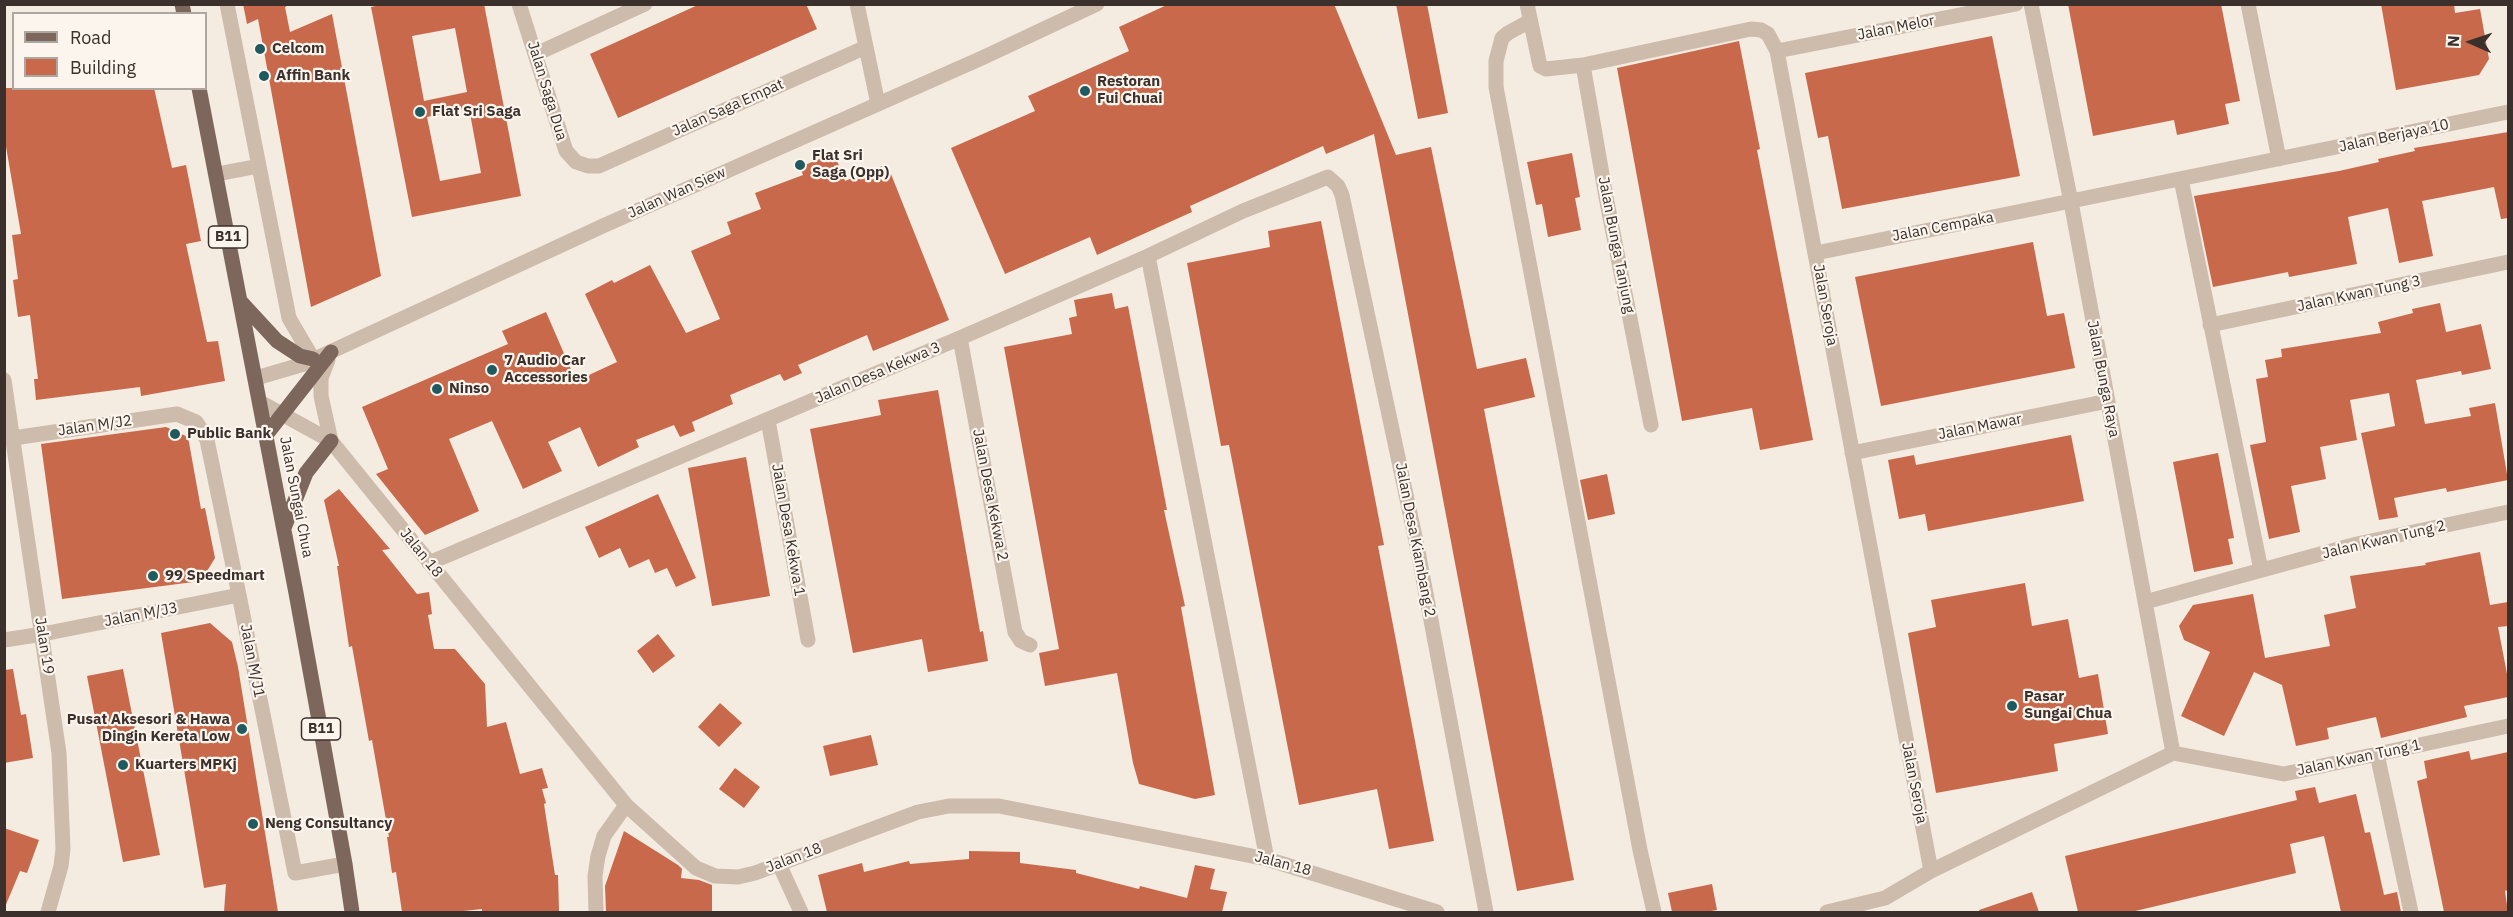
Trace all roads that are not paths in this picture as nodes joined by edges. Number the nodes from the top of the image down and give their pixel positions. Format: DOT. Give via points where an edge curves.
graph roads {
  1 [pos="227,4"];
  2 [pos="519,4"];
  3 [pos="645,4"];
  4 [pos="857,4"];
  5 [pos="1097,4"];
  6 [pos="1527,4"];
  7 [pos="2016,4"];
  8 [pos="2031,4"];
  9 [pos="2248,4"];
  10 [pos="1072,10"];
  11 [pos="1530,21"];
  12 [pos="866,47"];
  13 [pos="1777,51"];
  14 [pos="536,54"];
  15 [pos="1583,65"];
  16 [pos="199,90"];
  17 [pos="878,104"];
  18 [pos="2508,112"];
  19 [pos="2279,159"];
  20 [pos="259,166"];
  21 [pos="588,166"];
  22 [pos="217,174"];
  23 [pos="1324,177"];
  24 [pos="2181,179"];
  25 [pos="2071,202"];
  26 [pos="1815,253"];
  27 [pos="1148,256"];
  28 [pos="2508,262"];
  29 [pos="239,300"];
  30 [pos="2210,325"];
  31 [pos="960,338"];
  32 [pos="331,352"];
  33 [pos="314,359"];
  34 [pos="256,378"];
  35 [pos="4,380"];
  36 [pos="2108,401"];
  37 [pos="260,402"];
  38 [pos="177,414"];
  39 [pos="282,414"];
  40 [pos="768,420"];
  41 [pos="1651,425"];
  42 [pos="266,435"];
  43 [pos="13,438"];
  44 [pos="331,441"];
  45 [pos="1852,453"];
  46 [pos="2508,512"];
  47 [pos="284,528"];
  48 [pos="429,563"];
  49 [pos="2260,570"];
  50 [pos="239,595"];
  51 [pos="2145,602"];
  52 [pos="43,634"];
  53 [pos="4,640"];
  54 [pos="808,640"];
  55 [pos="1030,645"];
  56 [pos="2508,726"];
  57 [pos="2173,753"];
  58 [pos="2377,754"];
  59 [pos="626,805"];
  60 [pos="1267,859"];
  61 [pos="345,864"];
  62 [pos="778,864"];
  63 [pos="1931,871"];
  64 [pos="48,912"];
  65 [pos="352,912"];
  66 [pos="596,912"];
  67 [pos="801,912"];
  68 [pos="1437,912"];
  69 [pos="1486,912"];
  70 [pos="1654,912"];
  71 [pos="1827,912"];
  72 [pos="2412,912"];
  1 -- 20 [label="street"];
  2 -- 14 [label="street, Jalan Saga Dua"];
  3 -- 14 [label="street"];
  4 -- 12 [label="street"];
  5 -- 10 [label="street, Jalan Wan Siew"];
  6 -- 11 [label="street"];
  7 -- 13 [label="street, Jalan Melor"];
  8 -- 25 [label="street, Jalan Bunga Raya"];
  9 -- 19 [label="street"];
  10 -- 17 [label="street, Jalan Wan Siew"];
  11 -- 15 [label="street" via="1540,66 1553,70"];
  11 -- 70 [label="street" via="1502,38 1496,61 1496,87"];
  12 -- 17 [label="street"];
  12 -- 21 [label="street, Jalan Saga Empat" via="599,166"];
  13 -- 15 [label="street" via="1768,34 1751,29"];
  13 -- 26 [label="street, Jalan Seroja"];
  14 -- 21 [label="street, Jalan Saga Dua" via="566,151 576,162"];
  15 -- 41 [label="street, Jalan Bunga Tanjung"];
  16 -- 22 [label="main road, Jalan Sungai Chua / B11"];
  17 -- 32 [label="street, Jalan Wan Siew"];
  18 -- 19 [label="street, Jalan Berjaya 10"];
  19 -- 24 [label="street, Jalan Berjaya 10"];
  20 -- 22 [label="street"];
  20 -- 33 [label="street" via="289,318"];
  22 -- 29 [label="main road, Jalan Sungai Chua / B11"];
  23 -- 27 [label="street, Jalan Desa Kekwa 3"];
  23 -- 69 [label="street, Jalan Desa Kiambang 2" via="1332,180 1342,195 1417,546"];
  24 -- 25 [label="street, Jalan Berjaya 10"];
  24 -- 30 [label="street"];
  25 -- 26 [label="street, Jalan Cempaka"];
  25 -- 36 [label="street, Jalan Bunga Raya"];
  26 -- 45 [label="street, Jalan Seroja"];
  27 -- 31 [label="street, Jalan Desa Kekwa 3"];
  27 -- 60 [label="street"];
  28 -- 30 [label="street, Jalan Kwan Tung 3"];
  29 -- 33 [label="main road" via="277,341 300,356"];
  29 -- 34 [label="main road, Jalan Sungai Chua / B11"];
  30 -- 49 [label="street"];
  31 -- 40 [label="street, Jalan Desa Kekwa 3"];
  31 -- 55 [label="street, Jalan Desa Kekwa 2" via="1015,632"];
  32 -- 33 [label="street, Jalan Wan Siew"];
  32 -- 39 [label="main road"];
  32 -- 44 [label="street" via="321,378"];
  33 -- 34 [label="street, Jalan Wan Siew"];
  34 -- 37 [label="main road, Jalan Sungai Chua / B11"];
  35 -- 43 [label="street, Jalan 19"];
  36 -- 45 [label="street, Jalan Mawar"];
  36 -- 51 [label="street, Jalan Bunga Raya"];
  37 -- 39 [label="street"];
  37 -- 42 [label="main road, Jalan Sungai Chua / B11"];
  38 -- 43 [label="street, Jalan M/J2"];
  38 -- 50 [label="street, Jalan M/J1" via="196,422 207,440"];
  39 -- 42 [label="main road"];
  39 -- 44 [label="street"];
  40 -- 48 [label="street, Jalan Desa Kekwa 3"];
  40 -- 54 [label="street, Jalan Desa Kekwa 1"];
  42 -- 47 [label="main road, Jalan Sungai Chua / B11"];
  43 -- 52 [label="street, Jalan 19"];
  44 -- 47 [label="main road" via="306,473"];
  44 -- 48 [label="street, Jalan 18"];
  45 -- 63 [label="street, Jalan Seroja"];
  46 -- 49 [label="street, Jalan Kwan Tung 2" via="2357,544"];
  47 -- 61 [label="main road, Jalan Sungai Chua / B11"];
  48 -- 59 [label="street, Jalan 18"];
  49 -- 51 [label="street, Jalan Kwan Tung 2"];
  50 -- 52 [label="street, Jalan M/J3"];
  50 -- 61 [label="street, Jalan M/J1" via="295,873"];
  51 -- 57 [label="street, Jalan Bunga Raya"];
  52 -- 53 [label="street, Jalan M/J3"];
  52 -- 64 [label="street, Jalan 19" via="59,753 63,832 61,866"];
  56 -- 58 [label="street, Jalan Kwan Tung 1"];
  57 -- 58 [label="street, Jalan Kwan Tung 1" via="2284,774"];
  57 -- 63 [label="street"];
  58 -- 72 [label="street"];
  59 -- 62 [label="street, Jalan 18" via="696,868 715,876 738,877"];
  59 -- 66 [label="street" via="604,836 598,856"];
  60 -- 62 [label="street, Jalan 18" via="1031,811 999,806 949,806 918,812"];
  60 -- 68 [label="street, Jalan 18"];
  61 -- 65 [label="main road, Jalan Sungai Chua / B11"];
  62 -- 67 [label="street"];
  63 -- 71 [label="street" via="1885,898"];
}
